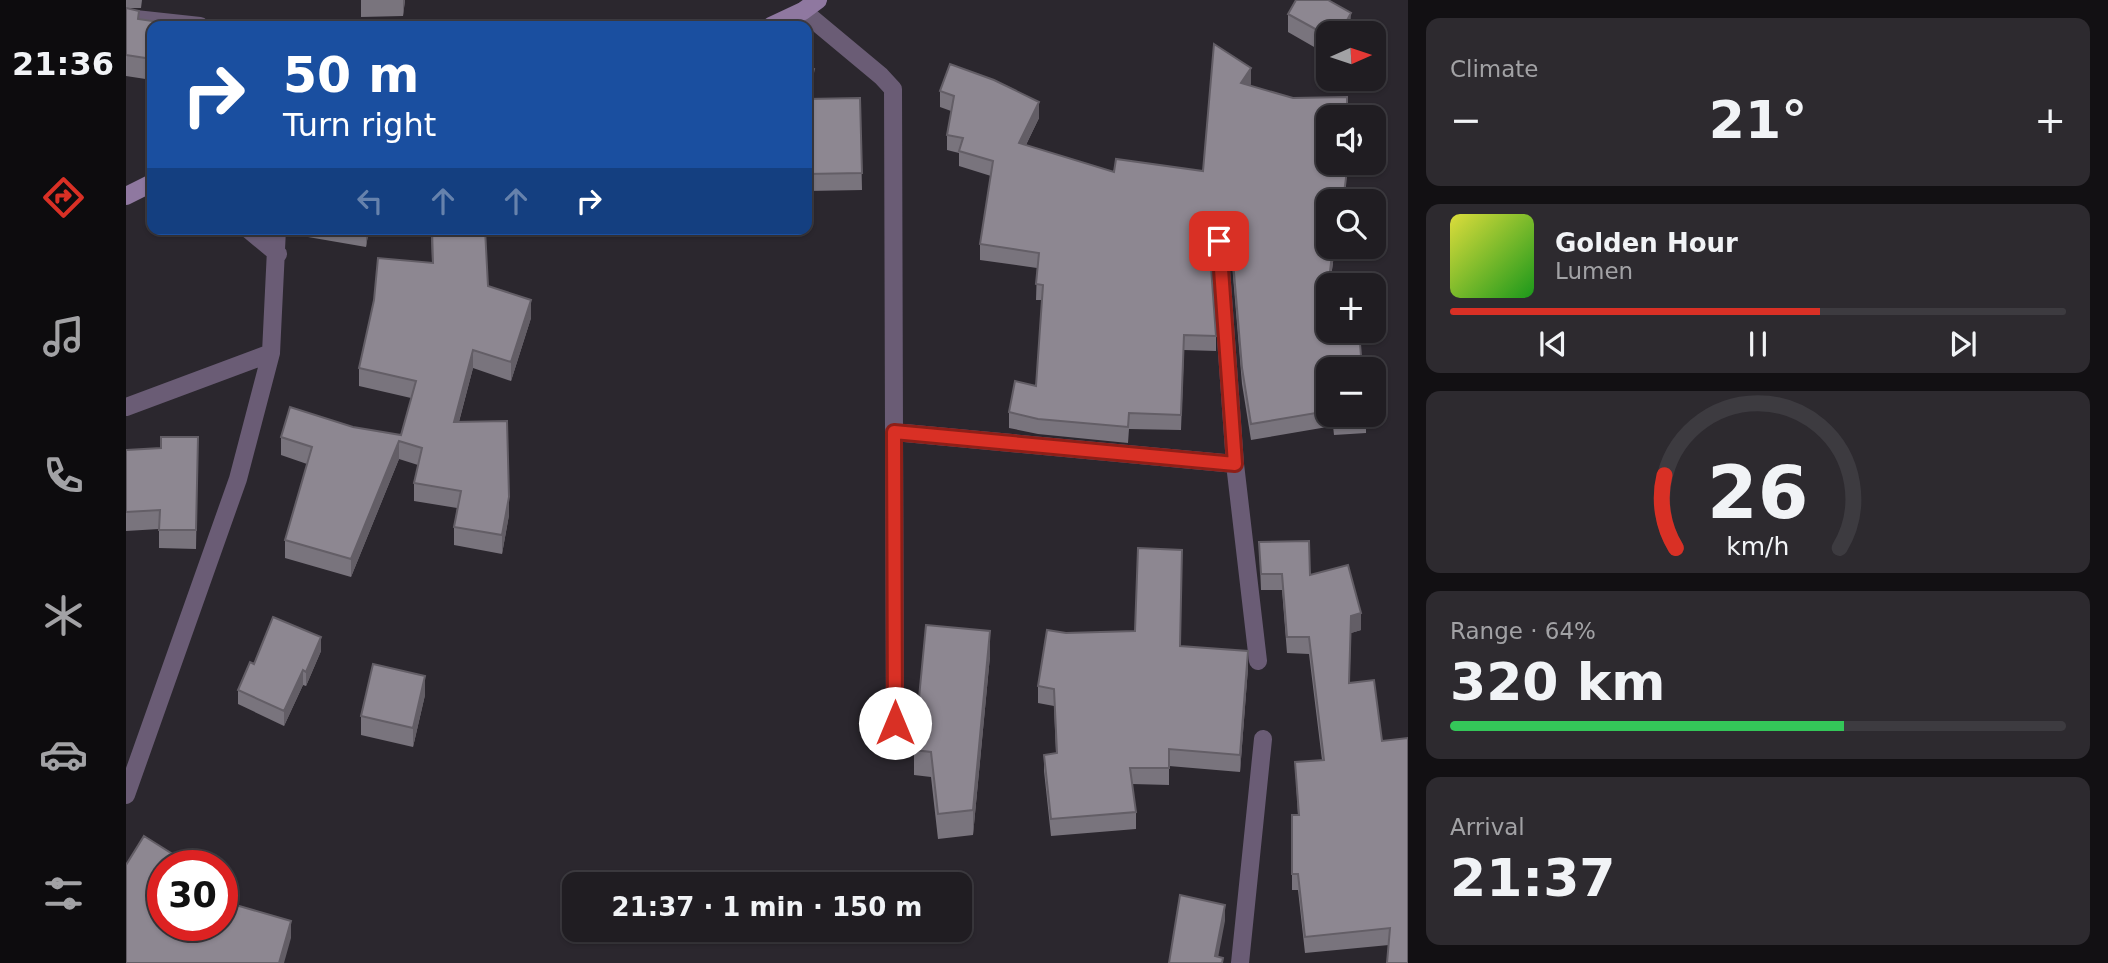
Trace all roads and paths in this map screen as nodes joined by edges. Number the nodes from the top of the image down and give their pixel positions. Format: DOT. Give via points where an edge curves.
graph roads {
  1 [pos="818,0"];
  2 [pos="803,11"];
  3 [pos="126,18"];
  4 [pos="154,21"];
  5 [pos="782,21"];
  6 [pos="147,186"];
  7 [pos="126,196"];
  8 [pos="255,235"];
  9 [pos="276,235"];
  10 [pos="1219,241"];
  11 [pos="278,254"];
  12 [pos="271,353"];
  13 [pos="126,407"];
  14 [pos="894,432"];
  15 [pos="1235,464"];
  16 [pos="1258,661"];
  17 [pos="895,723"];
  18 [pos="1263,739"];
  19 [pos="126,795"];
  20 [pos="1240,963"];
  1 -- 2 [label="main road"];
  2 -- 5 [label="main road"];
  2 -- 14 [label="street" via="893,89"];
  3 -- 4 [label="street"];
  6 -- 7 [label="main road"];
  8 -- 11 [label="street"];
  9 -- 11 [label="street"];
  10 -- 15 [label="street"];
  11 -- 12 [label="street"];
  12 -- 13 [label="street"];
  12 -- 19 [label="street" via="238,479"];
  14 -- 15 [label="street"];
  14 -- 17 [label="street"];
  15 -- 16 [label="street"];
  18 -- 20 [label="street"];
}
